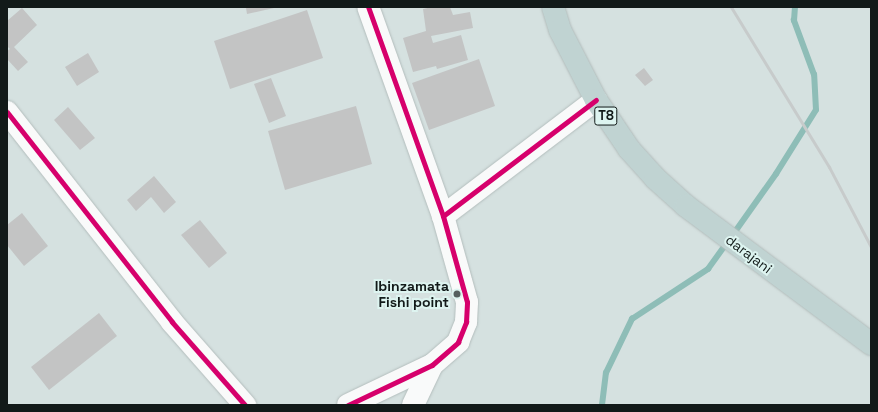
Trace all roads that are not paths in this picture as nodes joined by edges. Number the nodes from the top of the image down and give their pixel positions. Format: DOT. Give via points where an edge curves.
graph roads {
  1 [pos="368,7"];
  2 [pos="553,7"];
  3 [pos="596,100"];
  4 [pos="7,112"];
  5 [pos="443,216"];
  6 [pos="871,344"];
  7 [pos="432,365"];
  8 [pos="245,405"];
  9 [pos="348,405"];
  10 [pos="413,405"];
  1 -- 5 [label="street"];
  2 -- 3 [label="highway, T8" via="560,30"];
  3 -- 5 [label="street"];
  3 -- 6 [label="highway, darajani / T8" via="629,149 686,206"];
  4 -- 8 [label="street" via="172,322"];
  5 -- 7 [label="street" via="467,302 466,322 458,342"];
  7 -- 9 [label="street"];
  7 -- 10 [label="street"];
}
